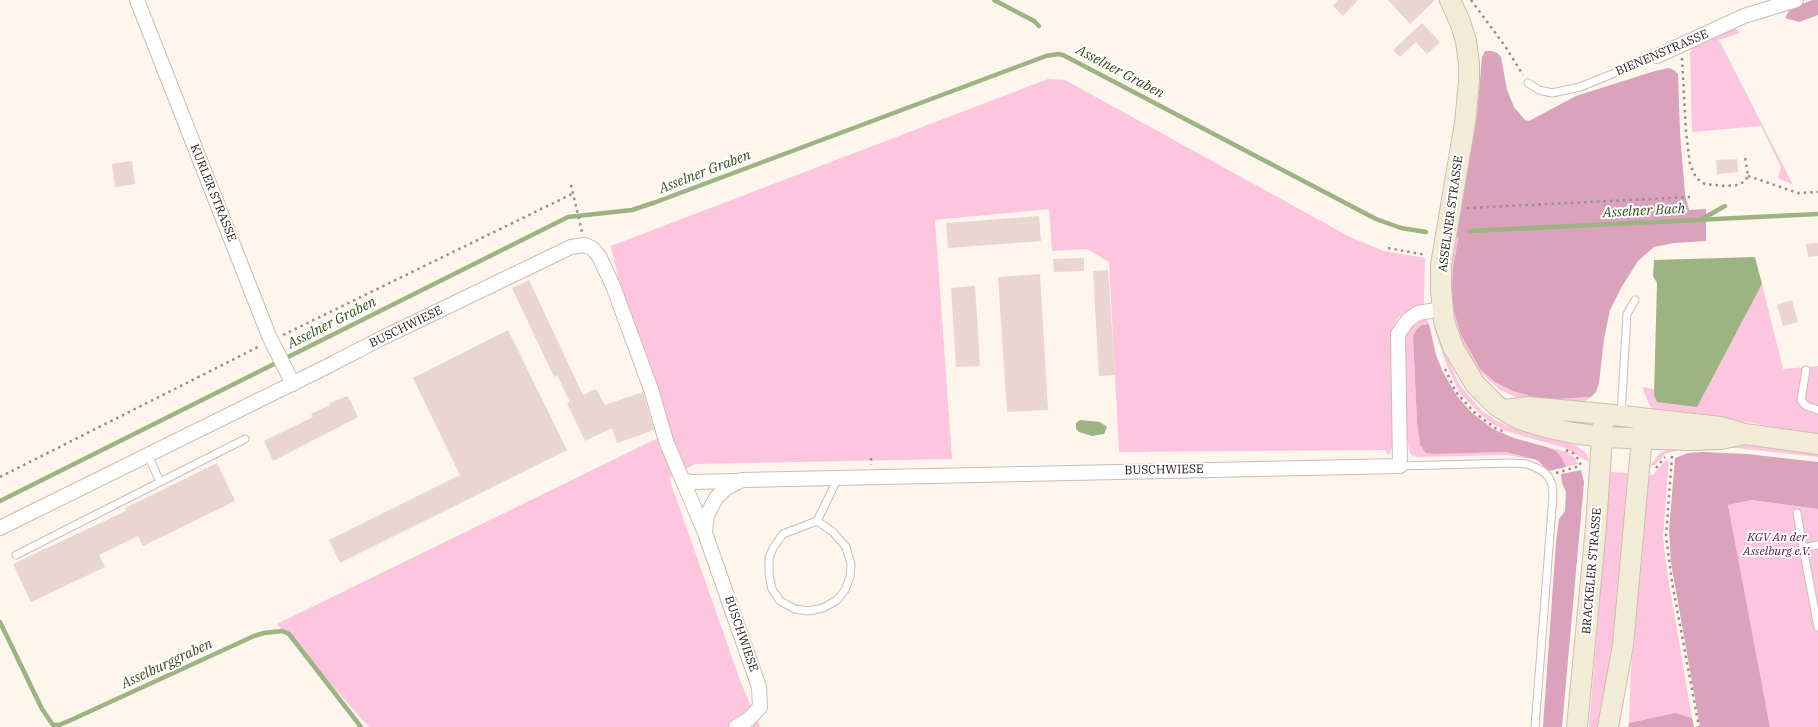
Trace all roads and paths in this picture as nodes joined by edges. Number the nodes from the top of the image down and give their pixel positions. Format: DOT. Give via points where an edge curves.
graph roads {
  1 [pos="137,0"];
  2 [pos="1450,0"];
  3 [pos="1471,0"];
  4 [pos="1796,0"];
  5 [pos="1678,47"];
  6 [pos="1657,56"];
  7 [pos="1528,83"];
  8 [pos="1745,158"];
  9 [pos="1748,176"];
  10 [pos="572,185"];
  11 [pos="1818,192"];
  12 [pos="574,193"];
  13 [pos="1690,197"];
  14 [pos="1450,207"];
  15 [pos="583,234"];
  16 [pos="1388,248"];
  17 [pos="1443,257"];
  18 [pos="1635,300"];
  19 [pos="1442,309"];
  20 [pos="273,341"];
  21 [pos="1444,367"];
  22 [pos="1806,370"];
  23 [pos="291,380"];
  24 [pos="1505,410"];
  25 [pos="1818,410"];
  26 [pos="1612,415"];
  27 [pos="1643,418"];
  28 [pos="1508,433"];
  29 [pos="1745,434"];
  30 [pos="1602,437"];
  31 [pos="1641,438"];
  32 [pos="245,439"];
  33 [pos="1818,444"];
  34 [pos="1563,448"];
  35 [pos="1678,453"];
  36 [pos="1672,454"];
  37 [pos="148,455"];
  38 [pos="1400,466"];
  39 [pos="1581,466"];
  40 [pos="1586,466"];
  41 [pos="1654,471"];
  42 [pos="1548,476"];
  43 [pos="0,477"];
  44 [pos="838,478"];
  45 [pos="682,479"];
  46 [pos="742,480"];
  47 [pos="160,482"];
  48 [pos="1797,513"];
  49 [pos="817,520"];
  50 [pos="0,528"];
  51 [pos="705,534"];
  52 [pos="1818,545"];
  53 [pos="1803,548"];
  54 [pos="16,555"];
  55 [pos="1818,627"];
  56 [pos="736,727"];
  57 [pos="1535,727"];
  58 [pos="1576,727"];
  59 [pos="1608,727"];
  60 [pos="1699,727"];
  1 -- 20 [label="street, KURLER STRASSE"];
  2 -- 14 [label="main road, ASSELNER STRASSE" via="1466,41 1470,81"];
  3 -- 7 [label="path"];
  4 -- 5 [label="street, BIENENSTRASSE" via="1744,16"];
  5 -- 6 [label="street, BIENENSTRASSE"];
  5 -- 9 [label="path" via="1683,59 1690,164 1696,178 1705,184 1725,186 1745,181"];
  6 -- 7 [label="lane, BIENENSTRASSE" via="1580,87 1552,93"];
  8 -- 9 [label="path"];
  9 -- 11 [label="path" via="1798,193"];
  10 -- 12 [label="path"];
  12 -- 15 [label="path"];
  12 -- 20 [label="path"];
  13 -- 14 [label="path"];
  14 -- 17 [label="main road, ASSELNER STRASSE"];
  16 -- 17 [label="path"];
  17 -- 19 [label="main road, ASSELNER STRASSE"];
  18 -- 26 [label="lane" via="1627,314"];
  19 -- 24 [label="main road, ASSELNER STRASSE" via="1453,347 1471,377 1487,398"];
  19 -- 38 [label="street" via="1418,314 1408,320 1398,334"];
  20 -- 23 [label="street, KURLER STRASSE"];
  20 -- 43 [label="path"];
  21 -- 28 [label="path" via="1456,392 1474,412 1495,428"];
  22 -- 25 [label="lane" via="1802,400 1806,406"];
  23 -- 37 [label="street, BUSCHWIESE"];
  23 -- 45 [label="street, BUSCHWIESE" via="571,247 585,245 599,256 613,286"];
  24 -- 26 [label="main road, ASSELNER STRASSE" via="1528,407"];
  24 -- 30 [label="main road, ASSELNER STRASSE" via="1519,419 1545,427"];
  26 -- 27 [label="main road, ASSELNER STRASSE"];
  26 -- 30 [label="main road, BRACKELER STRASSE"];
  27 -- 29 [label="main road, ASSELNER STRASSE" via="1721,427"];
  27 -- 31 [label="main road"];
  29 -- 31 [label="main road, ASSELNER STRASSE" via="1721,439"];
  29 -- 33 [label="main road, ASSELNER STRASSE"];
  30 -- 31 [label="main road, ASSELNER STRASSE"];
  30 -- 58 [label="main road, BRACKELER STRASSE"];
  31 -- 59 [label="main road" via="1623,645"];
  32 -- 47 [label="lane"];
  34 -- 39 [label="path" via="1573,453"];
  35 -- 36 [label="path"];
  36 -- 41 [label="path" via="1663,458"];
  36 -- 60 [label="path" via="1666,536"];
  37 -- 47 [label="lane"];
  37 -- 50 [label="street, BUSCHWIESE"];
  38 -- 42 [label="lane" via="1527,464"];
  38 -- 44 [label="street, BUSCHWIESE"];
  39 -- 40 [label="path"];
  39 -- 42 [label="path"];
  42 -- 57 [label="lane" via="1552,484 1551,524"];
  44 -- 46 [label="street, BUSCHWIESE"];
  44 -- 49 [label="lane"];
  45 -- 46 [label="street, BUSCHWIESE" via="710,483"];
  45 -- 51 [label="street, BUSCHWIESE"];
  46 -- 51 [label="street" via="726,488 716,498 707,515"];
  47 -- 54 [label="lane"];
  48 -- 53 [label="lane"];
  49 -- 49 [label="lane" via="783,534 770,558 768,574 772,589 780,601 795,609 823,608 837,600 850,578 851,564 846,547"];
  51 -- 56 [label="street, BUSCHWIESE" via="759,687 760,707"];
  52 -- 53 [label="lane"];
  53 -- 55 [label="lane"];
}
